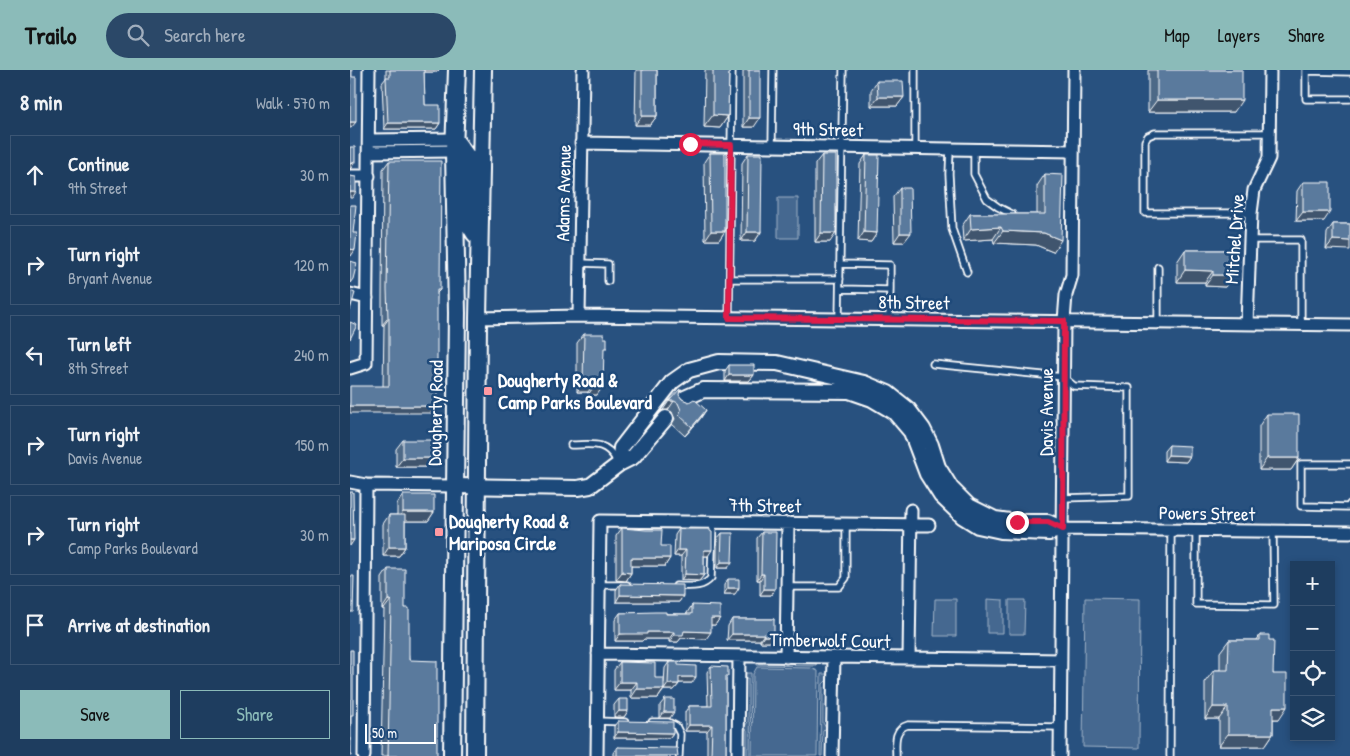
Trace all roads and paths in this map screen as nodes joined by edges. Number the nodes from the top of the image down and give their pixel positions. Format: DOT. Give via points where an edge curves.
graph roads {
  1 [pos="369,70"];
  2 [pos="457,70"];
  3 [pos="483,70"];
  4 [pos="582,70"];
  5 [pos="732,70"];
  6 [pos="773,70"];
  7 [pos="843,70"];
  8 [pos="915,70"];
  9 [pos="1074,70"];
  10 [pos="1270,70"];
  11 [pos="1306,71"];
  12 [pos="1350,72"];
  13 [pos="1350,100"];
  14 [pos="1270,133"];
  15 [pos="582,143"];
  16 [pos="454,145"];
  17 [pos="731,145"];
  18 [pos="772,145"];
  19 [pos="369,146"];
  20 [pos="843,147"];
  21 [pos="916,148"];
  22 [pos="950,149"];
  23 [pos="974,149"];
  24 [pos="1073,151"];
  25 [pos="350,176"];
  26 [pos="369,176"];
  27 [pos="1251,213"];
  28 [pos="1012,214"];
  29 [pos="1250,240"];
  30 [pos="479,242"];
  31 [pos="580,263"];
  32 [pos="840,264"];
  33 [pos="1158,267"];
  34 [pos="968,272"];
  35 [pos="730,279"];
  36 [pos="840,279"];
  37 [pos="608,281"];
  38 [pos="840,290"];
  39 [pos="890,290"];
  40 [pos="350,294"];
  41 [pos="367,298"];
  42 [pos="580,316"];
  43 [pos="478,318"];
  44 [pos="729,318"];
  45 [pos="839,319"];
  46 [pos="889,319"];
  47 [pos="1064,321"];
  48 [pos="1158,322"];
  49 [pos="1247,324"];
  50 [pos="1301,324"];
  51 [pos="1350,325"];
  52 [pos="933,364"];
  53 [pos="350,368"];
  54 [pos="1064,376"];
  55 [pos="681,402"];
  56 [pos="666,418"];
  57 [pos="571,445"];
  58 [pos="619,464"];
  59 [pos="1350,464"];
  60 [pos="350,482"];
  61 [pos="366,485"];
  62 [pos="454,486"];
  63 [pos="477,487"];
  64 [pos="1063,498"];
  65 [pos="1350,504"];
  66 [pos="911,510"];
  67 [pos="713,522"];
  68 [pos="788,523"];
  69 [pos="846,524"];
  70 [pos="911,524"];
  71 [pos="929,525"];
  72 [pos="1063,529"];
  73 [pos="1171,530"];
  74 [pos="1196,531"];
  75 [pos="1273,532"];
  76 [pos="1350,532"];
  77 [pos="599,584"];
  78 [pos="635,585"];
  79 [pos="672,586"];
  80 [pos="787,587"];
  81 [pos="598,654"];
  82 [pos="739,656"];
  83 [pos="786,657"];
  84 [pos="834,657"];
  85 [pos="909,658"];
  86 [pos="1061,660"];
  87 [pos="597,721"];
  88 [pos="632,722"];
  89 [pos="641,722"];
  90 [pos="1060,726"];
  91 [pos="364,756"];
  92 [pos="452,756"];
  93 [pos="475,756"];
  94 [pos="596,756"];
  95 [pos="679,756"];
  96 [pos="738,756"];
  97 [pos="832,756"];
  98 [pos="896,756"];
  99 [pos="1060,756"];
  100 [pos="1170,756"];
  1 -- 19 [label="street"];
  2 -- 16 [label="main road, Dougherty Road"];
  3 -- 30 [label="main road"];
  4 -- 15 [label="street, Adams Avenue"];
  5 -- 17 [label="lane"];
  6 -- 18 [label="lane"];
  7 -- 20 [label="lane"];
  8 -- 21 [label="lane"];
  9 -- 24 [label="street, Davis Avenue"];
  10 -- 14 [label="street, Mitchel Drive"];
  11 -- 12 [label="lane"];
  11 -- 13 [label="lane" via="1306,99"];
  14 -- 27 [label="street, Mitchel Drive" via="1269,158 1254,190"];
  14 -- 27 [label="lane" via="1155,133 1146,141 1145,213"];
  15 -- 17 [label="street, 9th Street"];
  15 -- 31 [label="street, Adams Avenue"];
  16 -- 19 [label="street"];
  16 -- 30 [label="main road" via="468,158 467,212"];
  16 -- 62 [label="main road, Dougherty Road" via="457,313"];
  17 -- 18 [label="street, 9th Street"];
  17 -- 35 [label="lane"];
  18 -- 20 [label="street, 9th Street"];
  19 -- 26 [label="street"];
  20 -- 21 [label="street, 9th Street"];
  20 -- 32 [label="lane"];
  21 -- 22 [label="street, 9th Street"];
  22 -- 23 [label="street, 9th Street"];
  22 -- 34 [label="lane" via="952,229"];
  23 -- 24 [label="street, 9th Street"];
  23 -- 28 [label="lane" via="974,174 987,199"];
  24 -- 47 [label="street, Davis Avenue" via="1072,276 1066,295"];
  25 -- 26 [label="street"];
  26 -- 41 [label="street"];
  27 -- 29 [label="street, Mitchel Drive"];
  29 -- 49 [label="street, Mitchel Drive"];
  29 -- 50 [label="lane" via="1301,240"];
  30 -- 43 [label="main road"];
  31 -- 37 [label="lane" via="608,264"];
  31 -- 42 [label="street, Adams Avenue"];
  32 -- 36 [label="lane"];
  32 -- 39 [label="lane" via="890,265"];
  33 -- 48 [label="lane"];
  35 -- 36 [label="lane"];
  35 -- 44 [label="lane"];
  36 -- 38 [label="lane"];
  38 -- 39 [label="lane"];
  38 -- 45 [label="lane"];
  39 -- 46 [label="lane"];
  40 -- 41 [label="street"];
  41 -- 53 [label="street" via="366,363"];
  42 -- 43 [label="street, 8th Street"];
  42 -- 44 [label="street, 8th Street"];
  43 -- 63 [label="main road"];
  44 -- 45 [label="street, 8th Street"];
  45 -- 46 [label="street, 8th Street"];
  46 -- 47 [label="street, 8th Street"];
  47 -- 48 [label="street, 8th Street"];
  47 -- 54 [label="street, Davis Avenue"];
  48 -- 49 [label="street, 8th Street"];
  49 -- 50 [label="street, 8th Street"];
  50 -- 51 [label="street, 8th Street"];
  52 -- 54 [label="lane"];
  54 -- 64 [label="street, Davis Avenue"];
  54 -- 64 [label="lane" via="1074,386 1129,388 1129,496"];
  55 -- 72 [label="street" via="703,390 848,391 872,399 894,412 911,432 927,474 941,496 962,516 978,526 1001,531 1049,532"];
  56 -- 58 [label="street" via="633,457"];
  57 -- 58 [label="lane" via="606,447"];
  58 -- 63 [label="street" via="590,486 578,488"];
  58 -- 72 [label="street" via="621,448 672,382 689,370 719,362 777,363 864,383 888,393 908,409 923,429 950,488 969,506 995,519 1048,522"];
  59 -- 65 [label="lane" via="1301,464 1301,506 1348,507"];
  60 -- 61 [label="street"];
  61 -- 62 [label="street"];
  61 -- 91 [label="street"];
  62 -- 63 [label="street"];
  62 -- 92 [label="main road, Dougherty Road"];
  63 -- 93 [label="main road"];
  64 -- 72 [label="street, Davis Avenue"];
  66 -- 70 [label="street"];
  67 -- 68 [label="street, 7th Street"];
  67 -- 77 [label="street, 7th Street" via="600,521"];
  67 -- 79 [label="lane" via="710,578 699,586"];
  68 -- 69 [label="street, 7th Street"];
  68 -- 80 [label="street"];
  69 -- 70 [label="street, 7th Street"];
  69 -- 80 [label="lane" via="846,578 838,587"];
  70 -- 71 [label="street, 7th Street"];
  70 -- 85 [label="street"];
  72 -- 73 [label="street, Powers Street"];
  72 -- 86 [label="street, Davis Avenue"];
  73 -- 74 [label="street, Powers Street"];
  73 -- 100 [label="lane"];
  74 -- 75 [label="street, Powers Street"];
  74 -- 75 [label="lane" via="1196,604 1274,605"];
  75 -- 76 [label="street, Powers Street"];
  77 -- 78 [label="lane"];
  77 -- 81 [label="street"];
  80 -- 83 [label="street"];
  81 -- 82 [label="street, Timberwolf Court"];
  81 -- 87 [label="street"];
  82 -- 83 [label="street, Timberwolf Court"];
  82 -- 96 [label="street"];
  83 -- 84 [label="street, Timberwolf Court"];
  84 -- 85 [label="street, Timberwolf Court"];
  84 -- 97 [label="street"];
  85 -- 86 [label="street, Timberwolf Court"];
  86 -- 90 [label="street, Davis Avenue"];
  87 -- 88 [label="lane"];
  87 -- 94 [label="street"];
  89 -- 95 [label="lane" via="668,722 676,726 680,734"];
  90 -- 98 [label="lane" via="908,725 897,732"];
  90 -- 99 [label="street, Davis Avenue"];
}
